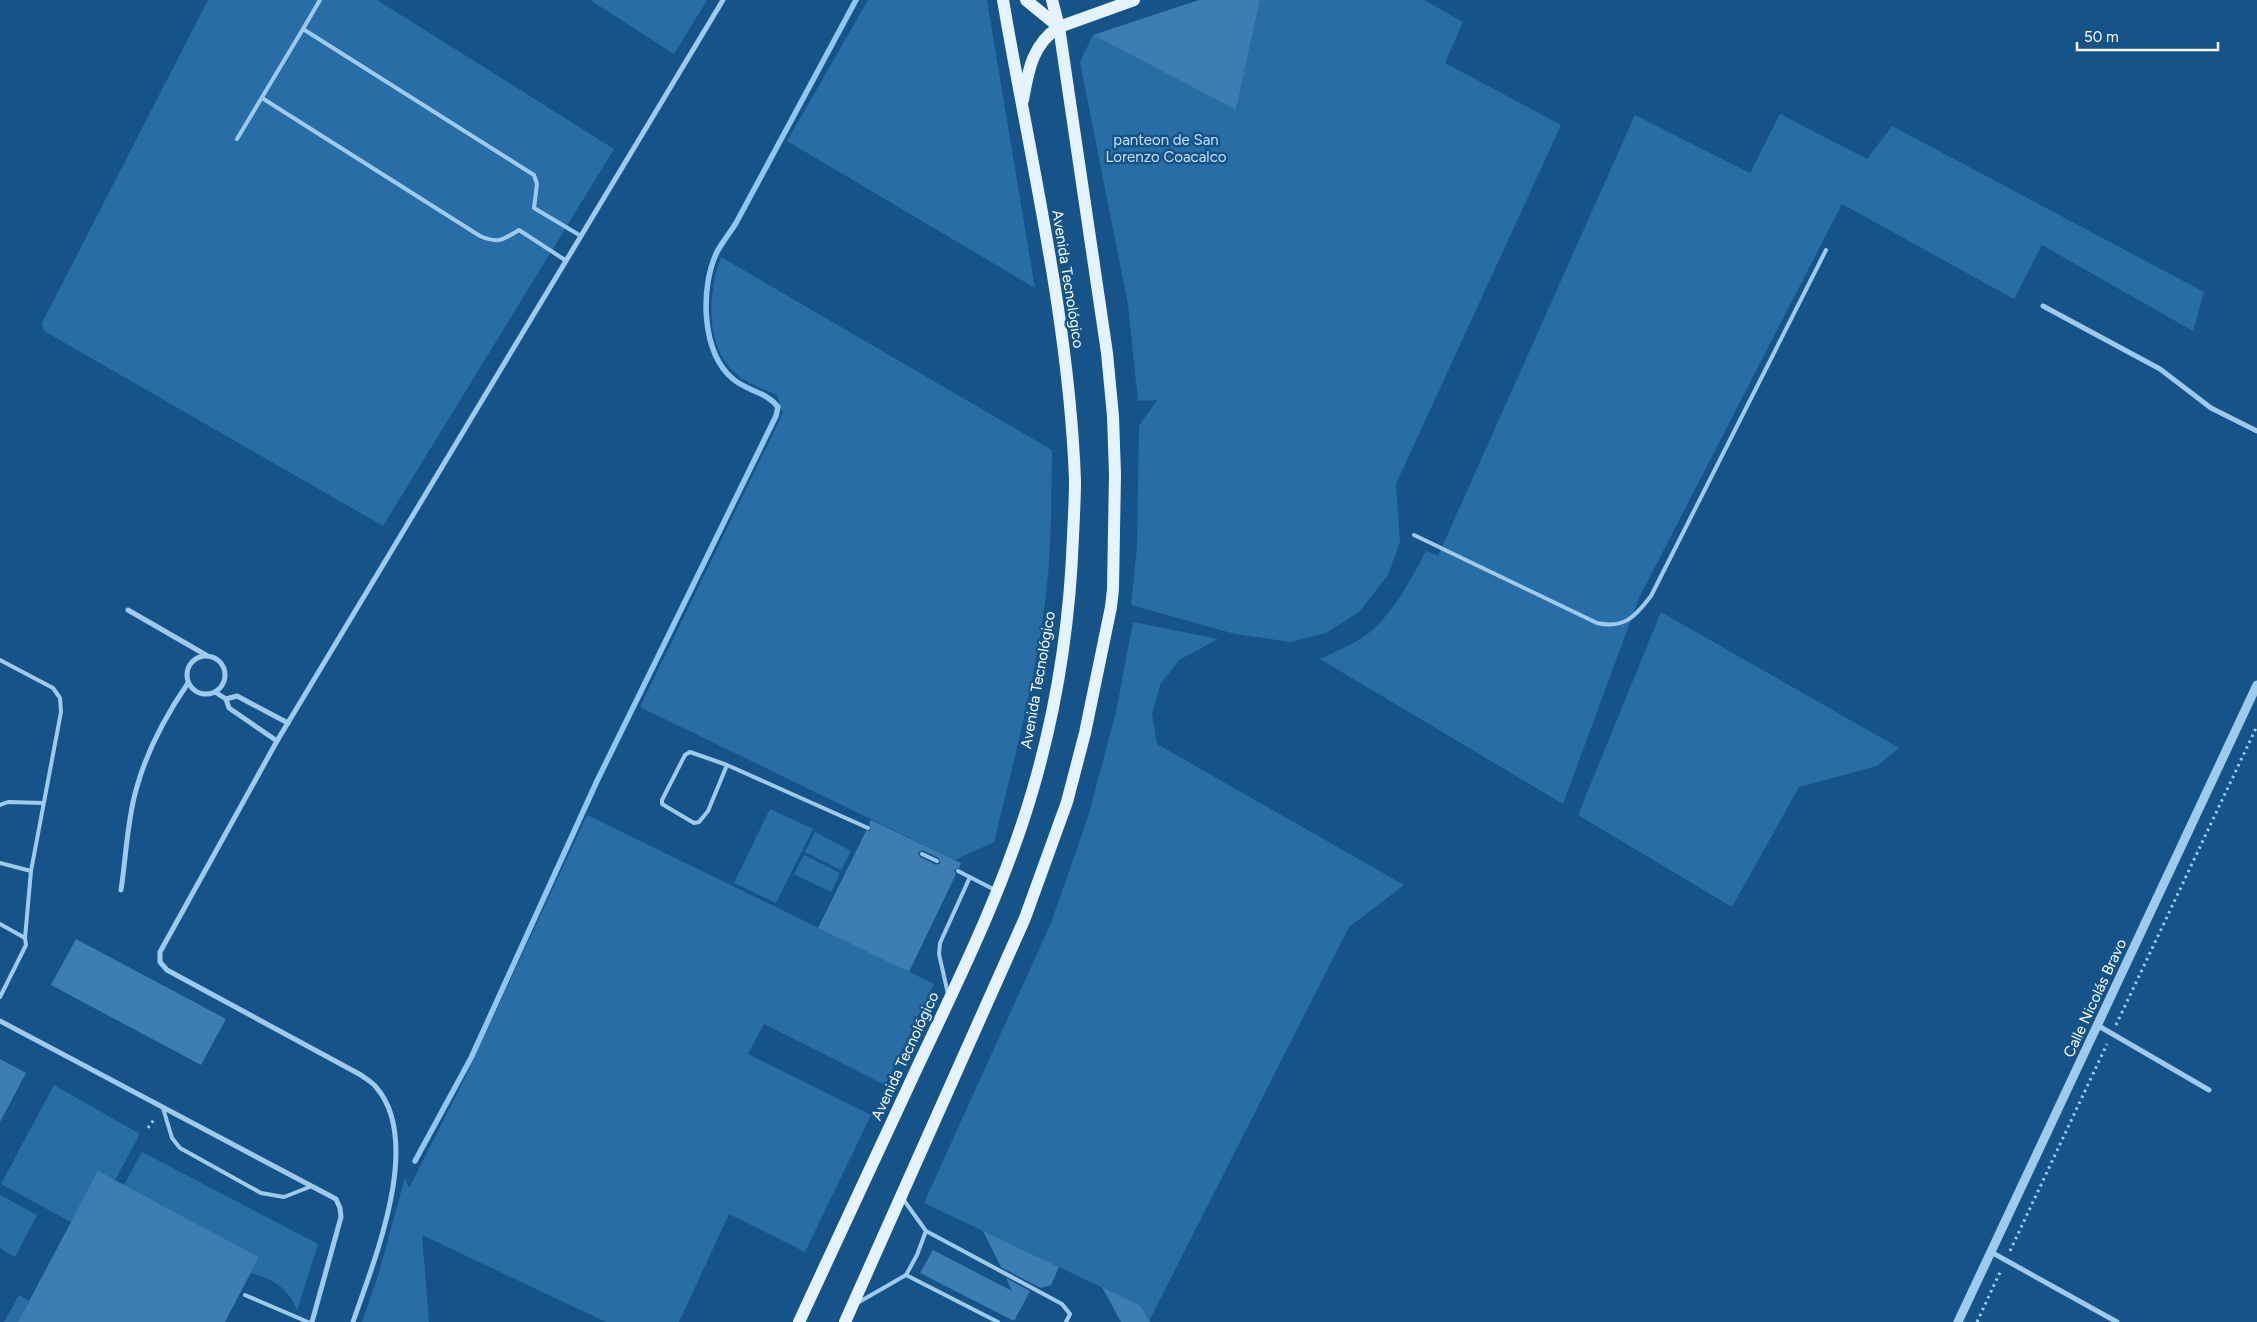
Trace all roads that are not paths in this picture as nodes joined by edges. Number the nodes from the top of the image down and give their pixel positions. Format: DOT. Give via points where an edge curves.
graph roads {
  1 [pos="320,0"];
  2 [pos="723,0"];
  3 [pos="1003,0"];
  4 [pos="1026,0"];
  5 [pos="1052,0"];
  6 [pos="1134,0"];
  7 [pos="1058,28"];
  8 [pos="303,30"];
  9 [pos="262,98"];
  10 [pos="1022,110"];
  11 [pos="237,139"];
  12 [pos="581,236"];
  13 [pos="1826,250"];
  14 [pos="565,260"];
  15 [pos="2043,306"];
  16 [pos="2257,431"];
  17 [pos="1414,535"];
  18 [pos="128,610"];
  19 [pos="206,655"];
  20 [pos="0,660"];
  21 [pos="188,683"];
  22 [pos="2257,686"];
  23 [pos="215,692"];
  24 [pos="226,698"];
  25 [pos="288,722"];
  26 [pos="277,741"];
  27 [pos="727,765"];
  28 [pos="43,803"];
  29 [pos="0,805"];
  30 [pos="868,828"];
  31 [pos="922,854"];
  32 [pos="937,861"];
  33 [pos="0,863"];
  34 [pos="31,871"];
  35 [pos="958,871"];
  36 [pos="970,877"];
  37 [pos="121,890"];
  38 [pos="997,891"];
  39 [pos="0,924"];
  40 [pos="25,938"];
  41 [pos="0,996"];
  42 [pos="949,998"];
  43 [pos="0,1022"];
  44 [pos="2097,1025"];
  45 [pos="2209,1090"];
  46 [pos="162,1107"];
  47 [pos="312,1186"];
  48 [pos="900,1196"];
  49 [pos="926,1231"];
  50 [pos="1991,1252"];
  51 [pos="906,1275"];
  52 [pos="245,1295"];
  53 [pos="853,1305"];
  54 [pos="308,1322"];
  55 [pos="312,1322"];
  56 [pos="353,1322"];
  57 [pos="799,1322"];
  58 [pos="845,1322"];
  59 [pos="998,1322"];
  60 [pos="1066,1322"];
  61 [pos="1958,1322"];
  62 [pos="2117,1322"];
  1 -- 8 [label="lane"];
  2 -- 12 [label="street"];
  3 -- 10 [label="main road, Avenida Tecnológico"];
  4 -- 7 [label="main road"];
  5 -- 7 [label="main road, Avenida Tecnológico"];
  6 -- 7 [label="main road"];
  7 -- 10 [label="main road" via="1044,38 1031,61"];
  7 -- 48 [label="main road, Avenida Tecnológico" via="1108,353 1114,416 1111,607 1086,733 1047,861 1025,918"];
  8 -- 9 [label="lane"];
  8 -- 12 [label="lane" via="534,175 537,184 534,208"];
  9 -- 11 [label="lane"];
  9 -- 14 [label="lane" via="480,236 493,242 519,230"];
  10 -- 38 [label="main road, Avenida Tecnológico" via="1065,365 1075,482 1072,572 1048,731 1033,789"];
  12 -- 14 [label="street"];
  13 -- 17 [label="lane" via="1651,596 1629,620 1617,625 1597,623"];
  14 -- 25 [label="street"];
  15 -- 16 [label="street" via="2160,369 2211,408"];
  18 -- 19 [label="street"];
  19 -- 21 [label="street" via="192,661 186,675"];
  19 -- 23 [label="street" via="216,658 224,670 222,684"];
  20 -- 28 [label="lane" via="53,688 60,698 61,712"];
  21 -- 23 [label="street" via="195,691"];
  21 -- 37 [label="street" via="172,706 138,783"];
  22 -- 44 [label="street, Calle Nicolás Bravo"];
  23 -- 24 [label="street"];
  24 -- 25 [label="street" via="237,696"];
  24 -- 26 [label="street" via="229,708"];
  25 -- 26 [label="street"];
  26 -- 56 [label="street" via="160,952 160,962 167,970 361,1075 376,1087 394,1127 396,1160 386,1225"];
  27 -- 27 [label="lane" via="687,753 662,804 694,823 699,822 708,811"];
  27 -- 30 [label="lane"];
  28 -- 29 [label="lane" via="8,802"];
  28 -- 34 [label="lane"];
  31 -- 32 [label="lane"];
  33 -- 34 [label="lane"];
  34 -- 40 [label="lane"];
  35 -- 36 [label="lane"];
  36 -- 38 [label="lane"];
  36 -- 42 [label="lane" via="940,943 939,954"];
  38 -- 42 [label="main road, Avenida Tecnológico"];
  39 -- 40 [label="lane"];
  40 -- 41 [label="lane" via="24,951"];
  42 -- 57 [label="main road, Avenida Tecnológico"];
  43 -- 46 [label="street"];
  44 -- 45 [label="street"];
  44 -- 50 [label="street, Calle Nicolás Bravo"];
  46 -- 47 [label="street"];
  46 -- 47 [label="lane" via="172,1138 180,1148 261,1193 284,1197"];
  47 -- 55 [label="street" via="336,1199 341,1217"];
  48 -- 49 [label="lane"];
  48 -- 53 [label="main road, Avenida Tecnológico"];
  49 -- 51 [label="lane"];
  49 -- 60 [label="lane" via="1062,1304 1070,1314"];
  50 -- 61 [label="street, Calle Nicolás Bravo"];
  50 -- 62 [label="street"];
  51 -- 53 [label="lane"];
  51 -- 59 [label="lane"];
  52 -- 54 [label="lane"];
  53 -- 58 [label="main road, Avenida Tecnológico"];
}
